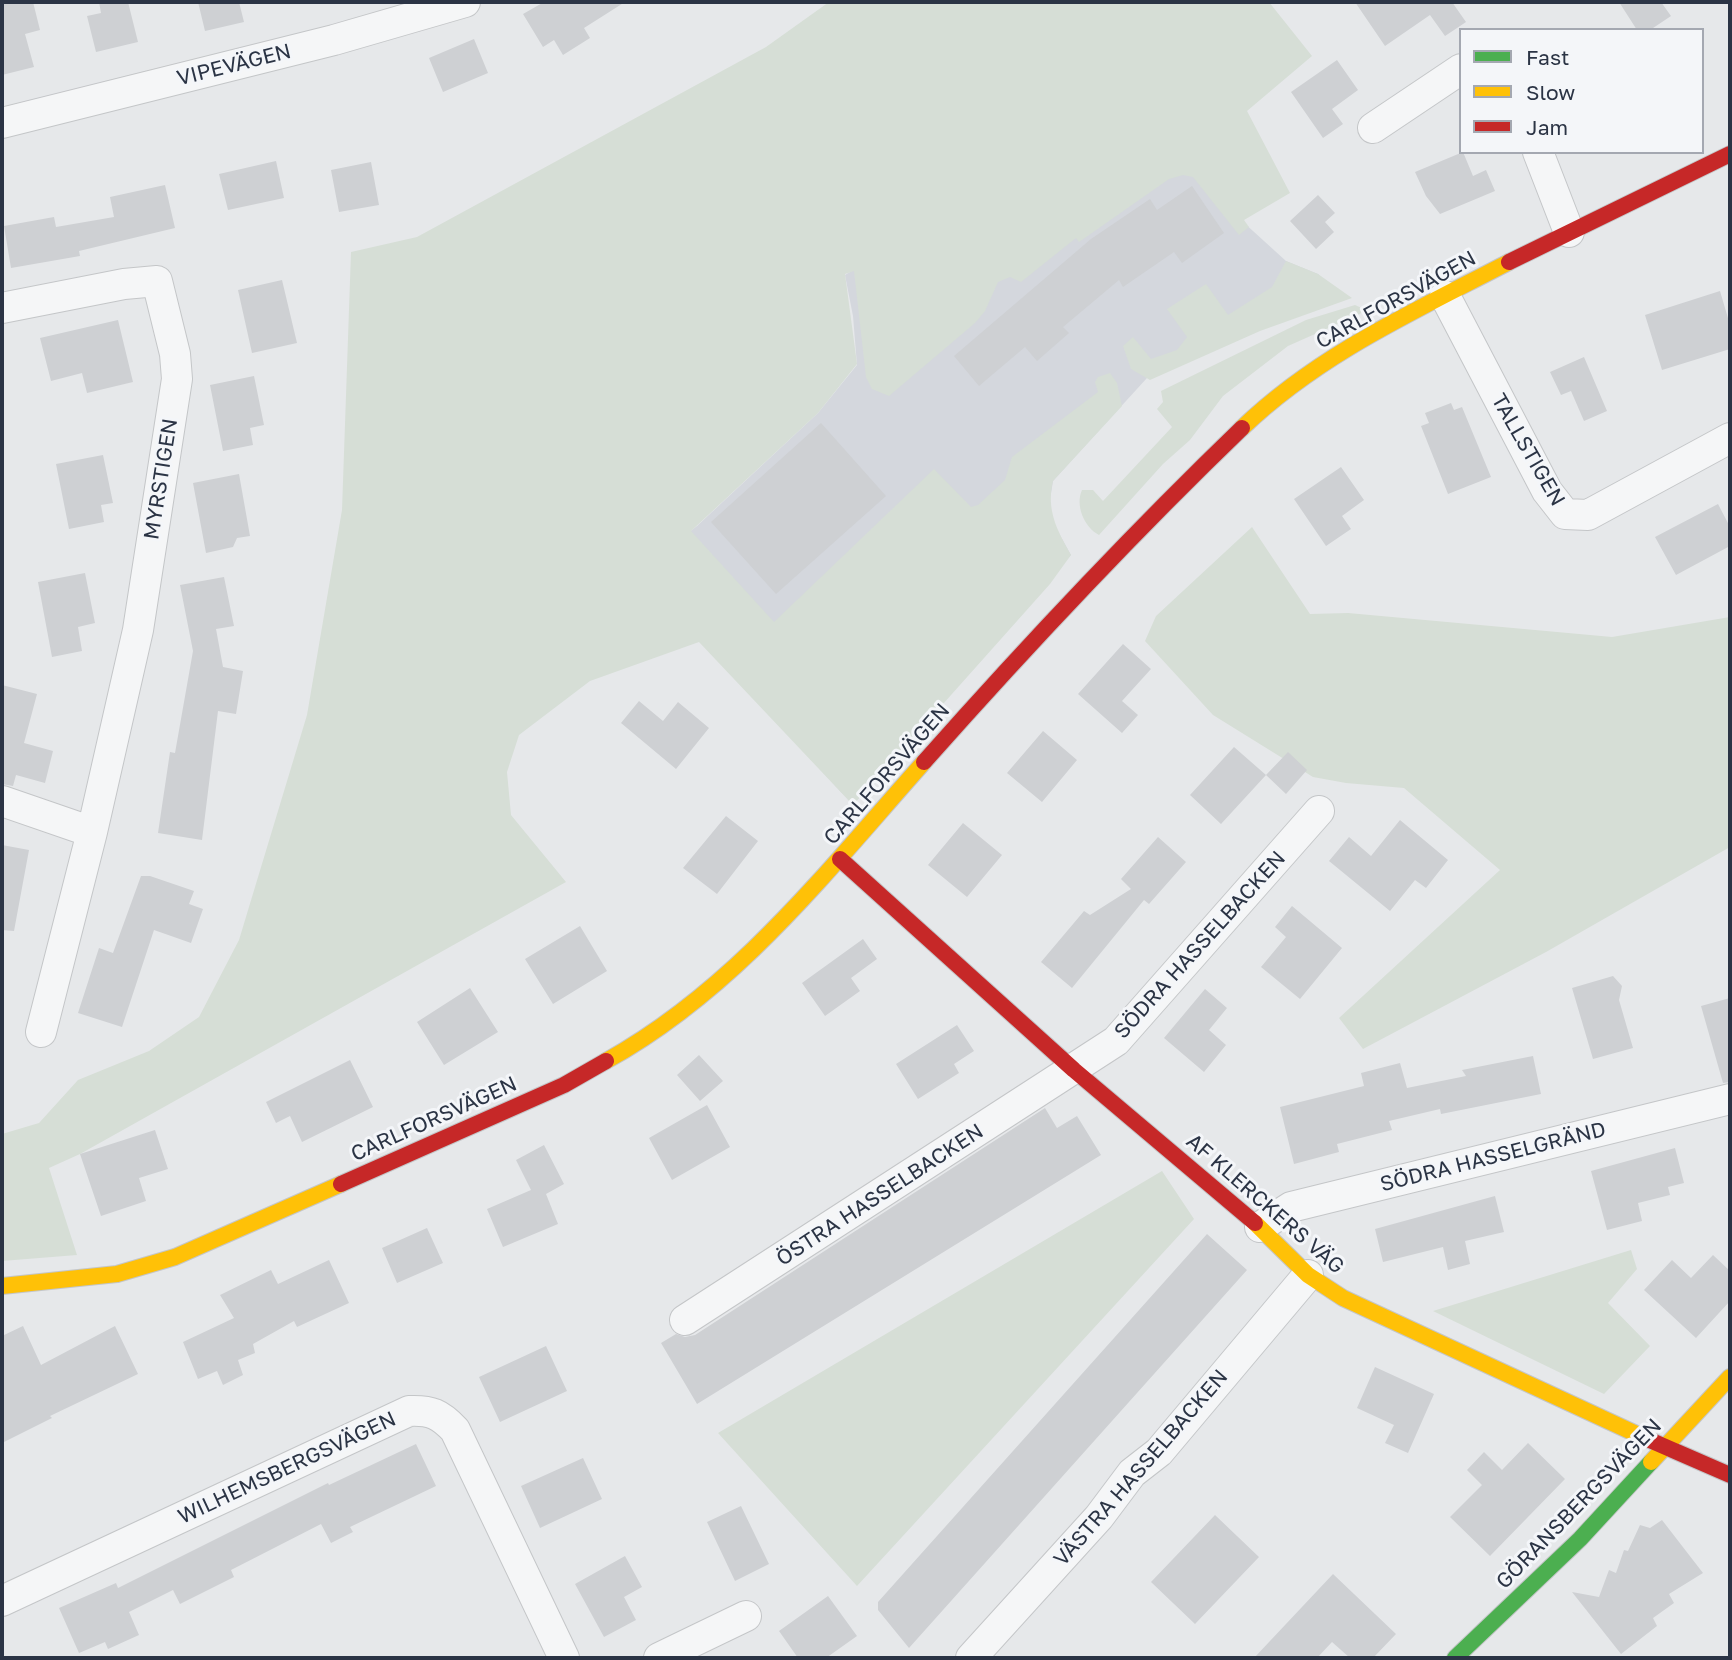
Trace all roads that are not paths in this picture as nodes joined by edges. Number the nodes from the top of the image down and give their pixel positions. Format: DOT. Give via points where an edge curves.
graph roads {
  1 [pos="465,2"];
  2 [pos="1459,70"];
  3 [pos="2,124"];
  4 [pos="1373,128"];
  5 [pos="1539,154"];
  6 [pos="1730,154"];
  7 [pos="1569,232"];
  8 [pos="1445,296"];
  9 [pos="2,308"];
  10 [pos="1730,438"];
  11 [pos="2,801"];
  12 [pos="1319,811"];
  13 [pos="92,832"];
  14 [pos="840,859"];
  15 [pos="41,1032"];
  16 [pos="1074,1070"];
  17 [pos="1730,1099"];
  18 [pos="1259,1227"];
  19 [pos="1308,1275"];
  20 [pos="2,1286"];
  21 [pos="685,1320"];
  22 [pos="1730,1377"];
  23 [pos="1665,1447"];
  24 [pos="1730,1475"];
  25 [pos="2,1601"];
  26 [pos="746,1616"];
  27 [pos="564,1658"];
  28 [pos="659,1658"];
  29 [pos="971,1658"];
  30 [pos="1455,1658"];
  1 -- 3 [label="street, VIPEVÄGEN"];
  2 -- 4 [label="street"];
  5 -- 7 [label="street"];
  6 -- 7 [label="street, CARLFORSVÄGEN"];
  7 -- 8 [label="street, CARLFORSVÄGEN"];
  8 -- 10 [label="street, TALLSTIGEN" via="1547,491 1565,514 1588,515"];
  8 -- 14 [label="street, CARLFORSVÄGEN" via="1347,346 1274,397 1208,457 1018,656"];
  9 -- 13 [label="street, MYRSTIGEN" via="157,281 175,354 177,379 138,630"];
  11 -- 13 [label="street"];
  12 -- 16 [label="street, SÖDRA HASSELBACKEN" via="1116,1041"];
  13 -- 15 [label="street, MYRSTIGEN"];
  14 -- 16 [label="street, AF KLERCKERS VÄG"];
  14 -- 20 [label="street, CARLFORSVÄGEN" via="767,939 700,1000 639,1043 564,1085 175,1256 117,1274"];
  16 -- 18 [label="street, AF KLERCKERS VÄG"];
  16 -- 21 [label="street, ÖSTRA HASSELBACKEN"];
  17 -- 18 [label="street, SÖDRA HASSELGRÄND" via="1291,1207"];
  18 -- 19 [label="street, AF KLERCKERS VÄG"];
  19 -- 23 [label="street, AF KLERCKERS VÄG" via="1343,1298"];
  19 -- 29 [label="street, VÄSTRA HASSELBACKEN" via="1159,1452 1132,1473 1099,1517"];
  22 -- 23 [label="street, GÖRANSBERGSVÄGEN"];
  23 -- 24 [label="street, AF KLERCKERS VÄG"];
  23 -- 30 [label="street, GÖRANSBERGSVÄGEN" via="1580,1539"];
  25 -- 27 [label="street, WILHEMSBERGSVÄGEN" via="409,1411 427,1410 443,1416 455,1430"];
  26 -- 28 [label="street"];
}
